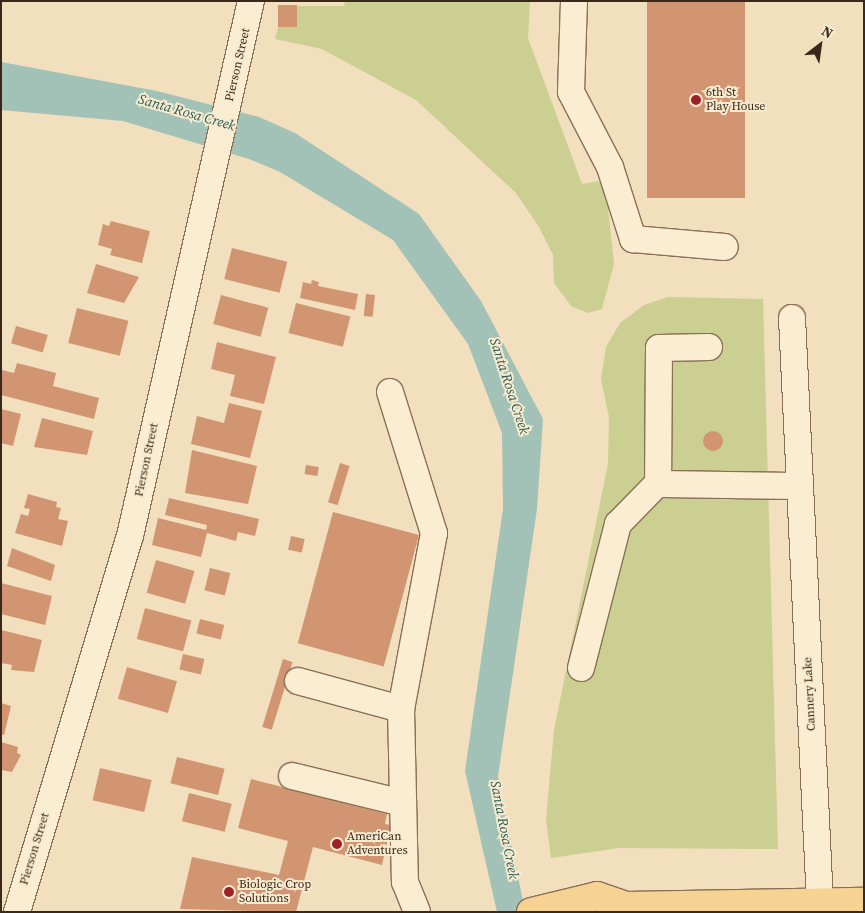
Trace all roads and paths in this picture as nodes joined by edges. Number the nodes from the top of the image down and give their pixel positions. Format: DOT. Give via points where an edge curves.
graph roads {
  1 [pos="251,1"];
  2 [pos="574,1"];
  3 [pos="725,247"];
  4 [pos="792,318"];
  5 [pos="709,347"];
  6 [pos="390,392"];
  7 [pos="658,483"];
  8 [pos="798,486"];
  9 [pos="581,668"];
  10 [pos="298,681"];
  11 [pos="401,708"];
  12 [pos="292,776"];
  13 [pos="403,803"];
  14 [pos="820,902"];
  15 [pos="864,902"];
  16 [pos="621,909"];
  17 [pos="17,912"];
  18 [pos="417,912"];
  19 [pos="531,912"];
  1 -- 17 [label="street, Pierson Street" via="239,68 209,184 130,536"];
  2 -- 3 [label="street" via="571,92 610,167 633,239"];
  4 -- 8 [label="street, Cannery Lake"];
  5 -- 7 [label="street" via="659,348"];
  6 -- 11 [label="street" via="434,533"];
  7 -- 8 [label="street"];
  7 -- 9 [label="street" via="618,524"];
  8 -- 14 [label="street, Cannery Lake"];
  10 -- 11 [label="street"];
  11 -- 13 [label="street"];
  12 -- 13 [label="street"];
  13 -- 18 [label="street" via="405,882"];
  14 -- 15 [label="main road"];
  14 -- 16 [label="main road"];
  16 -- 19 [label="main road" via="597,896"];
}
